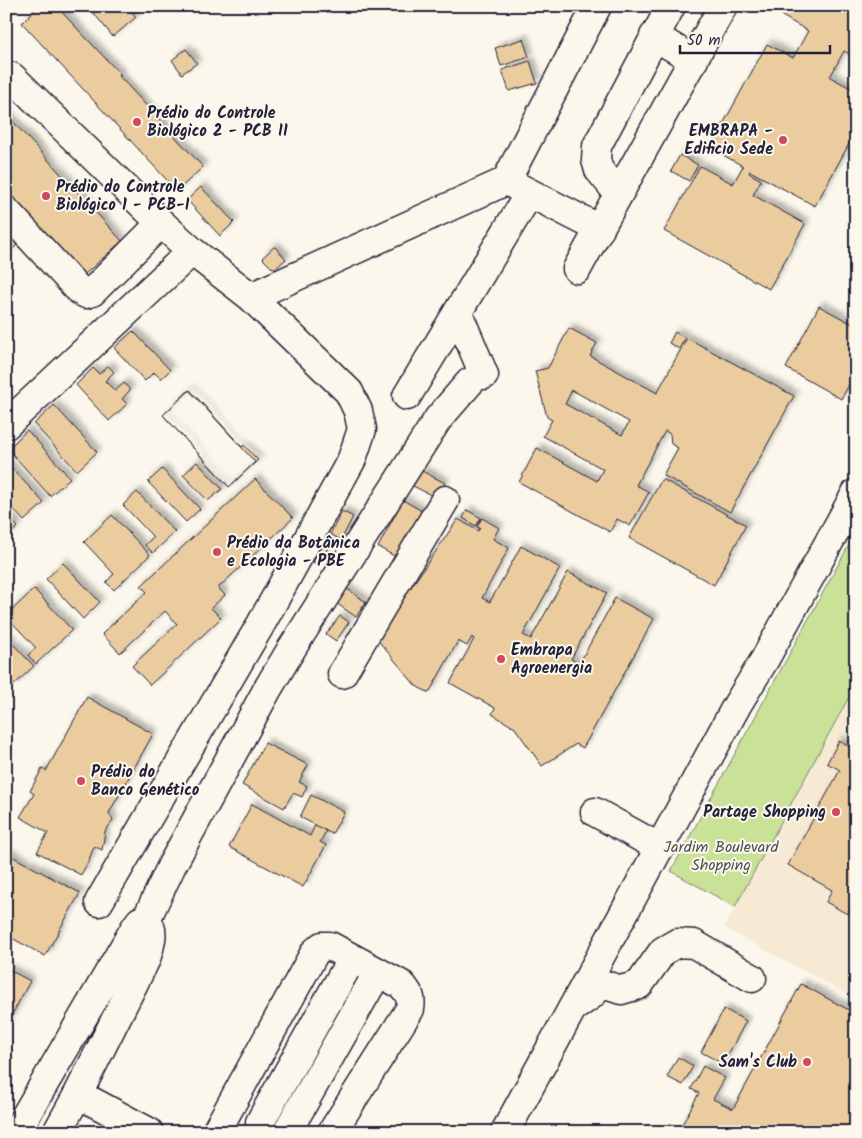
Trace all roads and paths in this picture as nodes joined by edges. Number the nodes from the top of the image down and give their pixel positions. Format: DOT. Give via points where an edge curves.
graph roads {
  1 [pos="597,6"];
  2 [pos="671,6"];
  3 [pos="723,6"];
  4 [pos="654,36"];
  5 [pos="694,60"];
  6 [pos="6,74"];
  7 [pos="518,187"];
  8 [pos="618,193"];
  9 [pos="6,211"];
  10 [pos="161,223"];
  11 [pos="600,229"];
  12 [pos="192,252"];
  13 [pos="577,269"];
  14 [pos="251,297"];
  15 [pos="458,313"];
  16 [pos="407,396"];
  17 [pos="6,425"];
  18 [pos="856,493"];
  19 [pos="445,500"];
  20 [pos="342,674"];
  21 [pos="599,804"];
  22 [pos="664,841"];
  23 [pos="99,902"];
  24 [pos="146,920"];
  25 [pos="608,943"];
  26 [pos="352,958"];
  27 [pos="378,972"];
  28 [pos="752,978"];
  29 [pos="602,984"];
  30 [pos="572,1009"];
  31 [pos="78,1094"];
  32 [pos="230,1108"];
  33 [pos="269,1127"];
  34 [pos="19,1131"];
  35 [pos="56,1132"];
  36 [pos="148,1132"];
  37 [pos="216,1132"];
  38 [pos="287,1132"];
  39 [pos="332,1132"];
  40 [pos="505,1132"];
  1 -- 7 [label="street"];
  2 -- 4 [label="street"];
  3 -- 5 [label="street"];
  4 -- 5 [label="street"];
  4 -- 8 [label="street" via="598,146 596,160 599,170"];
  5 -- 8 [label="street"];
  6 -- 10 [label="street"];
  7 -- 11 [label="street"];
  7 -- 14 [label="street"];
  7 -- 15 [label="street"];
  8 -- 11 [label="street"];
  9 -- 10 [label="street" via="86,294 92,292"];
  10 -- 12 [label="street"];
  11 -- 13 [label="street"];
  12 -- 14 [label="street"];
  12 -- 17 [label="street"];
  14 -- 23 [label="street" via="349,392 362,428 352,459 266,615"];
  15 -- 16 [label="street"];
  15 -- 24 [label="street" via="477,379 438,420 292,648 172,865"];
  18 -- 22 [label="street"];
  19 -- 20 [label="street"];
  21 -- 22 [label="street"];
  22 -- 25 [label="street"];
  24 -- 31 [label="street" via="152,931 146,958"];
  24 -- 34 [label="street" via="134,928"];
  25 -- 29 [label="street" via="609,961"];
  25 -- 30 [label="street"];
  26 -- 27 [label="street"];
  26 -- 32 [label="street" via="330,946 322,946 314,952"];
  26 -- 33 [label="street"];
  27 -- 38 [label="street"];
  27 -- 39 [label="street" via="402,985 412,1000 410,1008"];
  28 -- 29 [label="street" via="694,944 676,943 663,951 640,984 621,990"];
  29 -- 30 [label="street"];
  30 -- 40 [label="street"];
  31 -- 35 [label="street"];
  31 -- 36 [label="street"];
  32 -- 33 [label="street"];
  32 -- 37 [label="street"];
}
